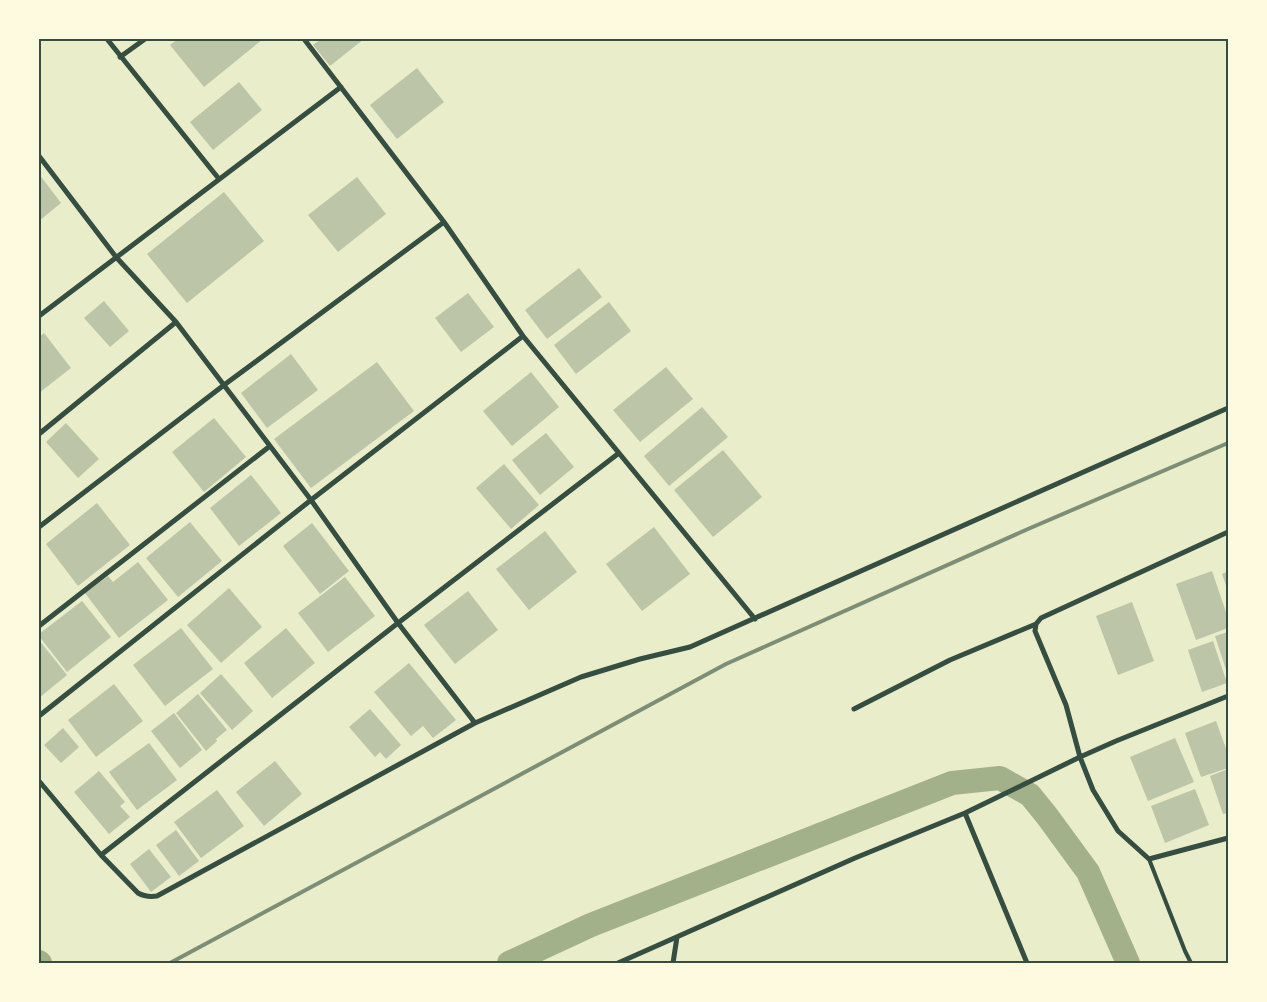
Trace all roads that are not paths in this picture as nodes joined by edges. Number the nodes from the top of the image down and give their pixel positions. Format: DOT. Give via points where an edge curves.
graph roads {
  1 [pos="107,39"];
  2 [pos="145,39"];
  3 [pos="304,39"];
  4 [pos="120,57"];
  5 [pos="341,87"];
  6 [pos="39,156"];
  7 [pos="219,179"];
  8 [pos="444,222"];
  9 [pos="116,257"];
  10 [pos="39,316"];
  11 [pos="176,322"];
  12 [pos="523,336"];
  13 [pos="224,385"];
  14 [pos="1228,408"];
  15 [pos="39,434"];
  16 [pos="270,446"];
  17 [pos="619,453"];
  18 [pos="311,500"];
  19 [pos="39,527"];
  20 [pos="1228,532"];
  21 [pos="755,619"];
  22 [pos="398,623"];
  23 [pos="1036,624"];
  24 [pos="39,626"];
  25 [pos="1228,696"];
  26 [pos="854,709"];
  27 [pos="39,716"];
  28 [pos="475,723"];
  29 [pos="1080,758"];
  30 [pos="39,781"];
  31 [pos="965,814"];
  32 [pos="1228,838"];
  33 [pos="101,855"];
  34 [pos="1149,859"];
  35 [pos="677,937"];
  36 [pos="618,963"];
  37 [pos="673,963"];
  38 [pos="1027,963"];
  39 [pos="1191,963"];
  1 -- 4 [label="street"];
  2 -- 4 [label="street"];
  3 -- 5 [label="street"];
  4 -- 7 [label="street"];
  5 -- 7 [label="street"];
  5 -- 8 [label="street"];
  6 -- 9 [label="street"];
  7 -- 9 [label="street"];
  8 -- 12 [label="street"];
  8 -- 13 [label="street"];
  9 -- 10 [label="street"];
  9 -- 11 [label="street"];
  11 -- 13 [label="street"];
  11 -- 15 [label="street"];
  12 -- 17 [label="street"];
  12 -- 18 [label="street"];
  13 -- 16 [label="street"];
  13 -- 19 [label="street"];
  14 -- 21 [label="street"];
  16 -- 18 [label="street"];
  16 -- 24 [label="street"];
  17 -- 21 [label="street"];
  17 -- 22 [label="street"];
  18 -- 22 [label="street"];
  18 -- 27 [label="street"];
  20 -- 23 [label="street" via="1041,618"];
  21 -- 28 [label="street" via="690,647 581,677"];
  22 -- 28 [label="street"];
  22 -- 33 [label="street"];
  23 -- 26 [label="street" via="950,660"];
  23 -- 29 [label="street" via="1035,631 1066,705"];
  25 -- 29 [label="street"];
  28 -- 33 [label="street" via="157,896 138,893"];
  29 -- 31 [label="street"];
  29 -- 34 [label="street" via="1118,831"];
  30 -- 33 [label="street"];
  31 -- 35 [label="street" via="855,858"];
  31 -- 38 [label="street"];
  32 -- 34 [label="street"];
  34 -- 39 [label="lane"];
  35 -- 36 [label="street"];
  35 -- 37 [label="street"];
}
